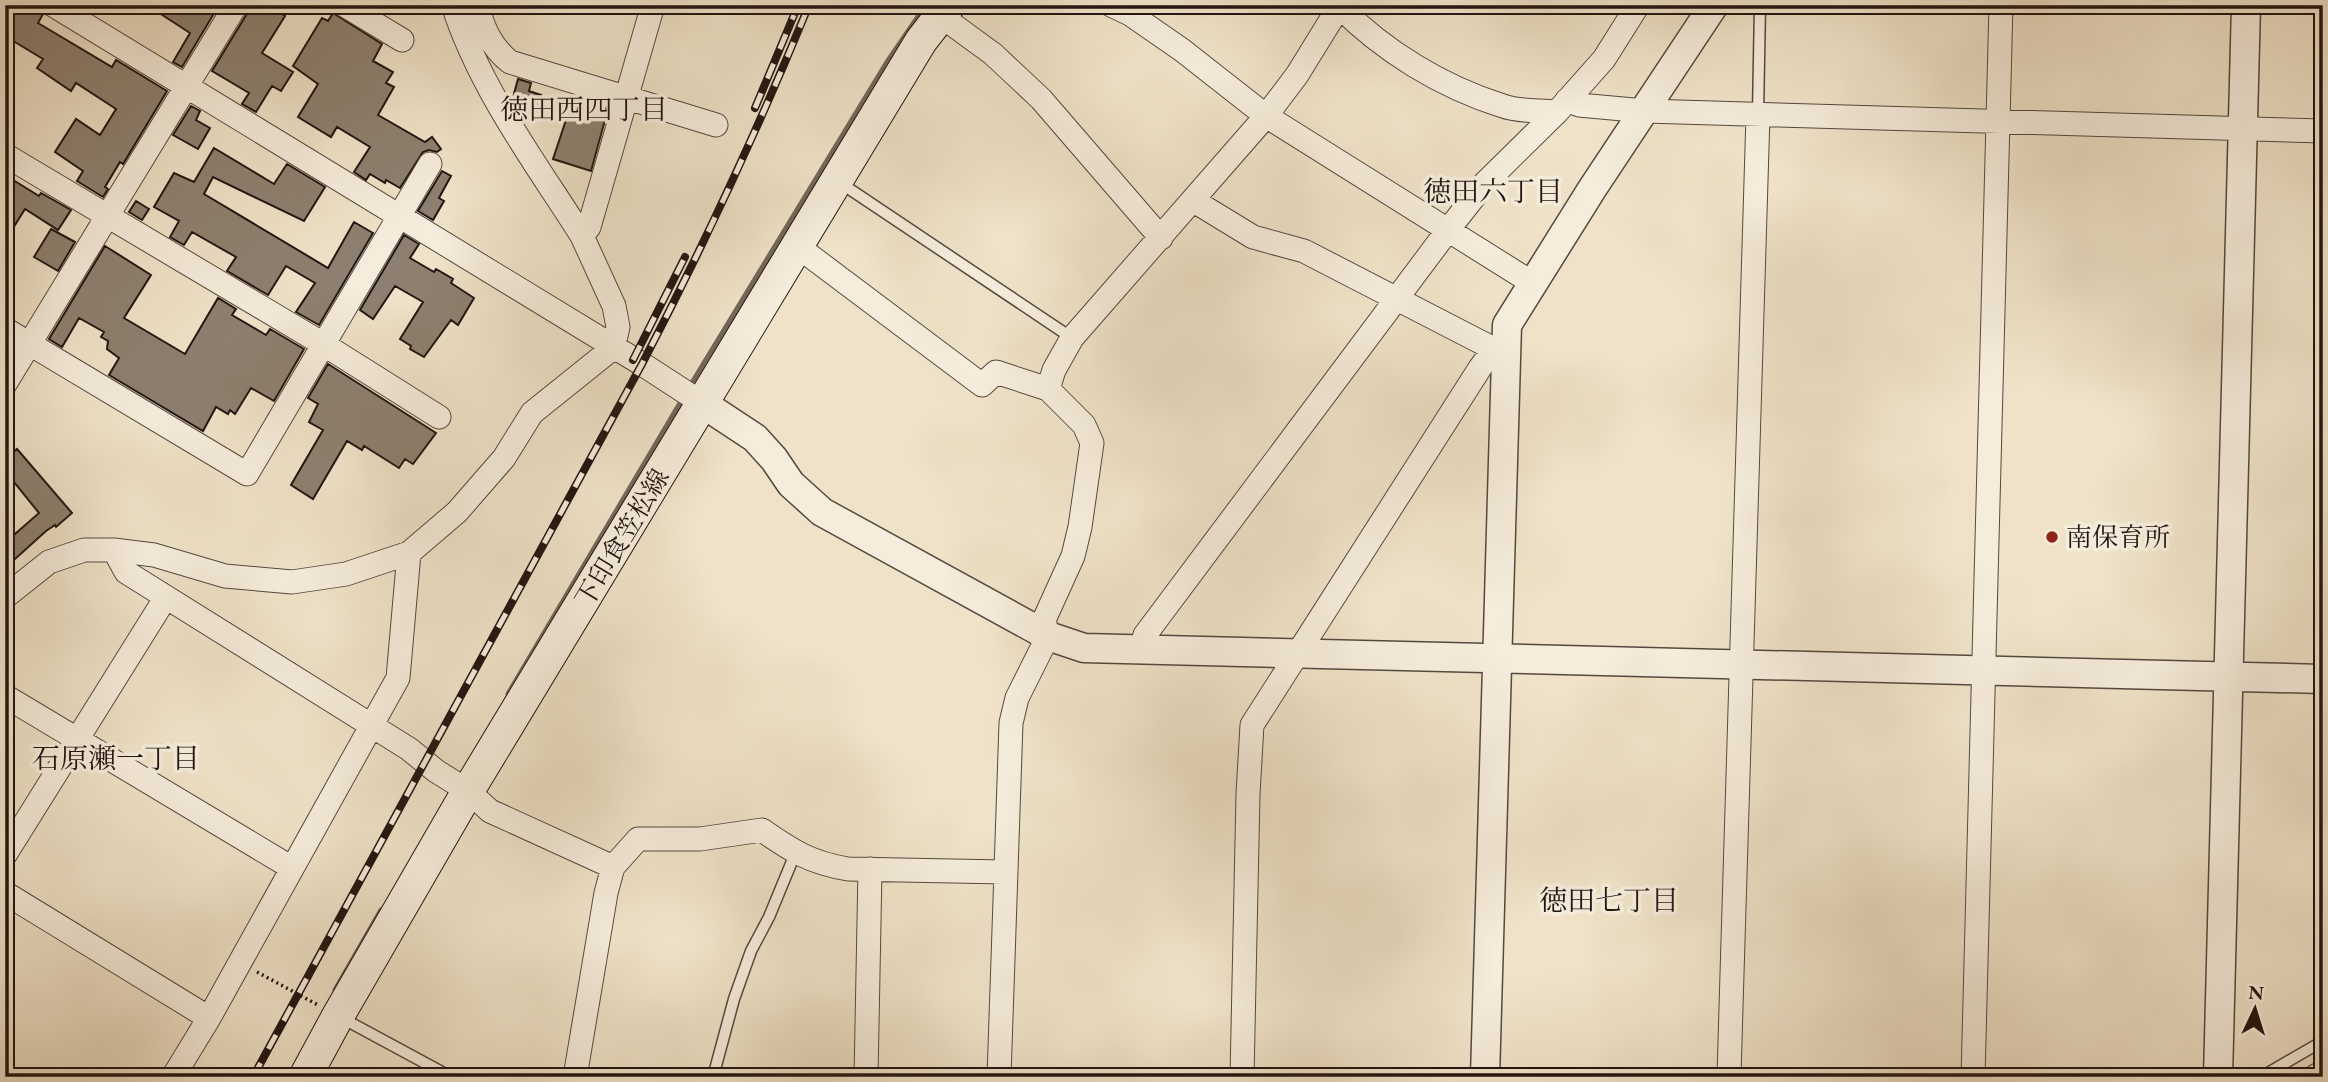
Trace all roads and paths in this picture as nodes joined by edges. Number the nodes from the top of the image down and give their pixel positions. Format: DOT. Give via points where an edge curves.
graph roads {
  1 [pos="53,5"];
  2 [pos="236,5"];
  3 [pos="344,5"];
  4 [pos="453,5"];
  5 [pos="477,5"];
  6 [pos="653,5"];
  7 [pos="1111,5"];
  8 [pos="1638,5"];
  9 [pos="1714,5"];
  10 [pos="1760,5"];
  11 [pos="2001,5"];
  12 [pos="2246,5"];
  13 [pos="1339,6"];
  14 [pos="945,10"];
  15 [pos="402,40"];
  16 [pos="188,86"];
  17 [pos="625,97"];
  18 [pos="1562,106"];
  19 [pos="1645,111"];
  20 [pos="1758,115"];
  21 [pos="1266,116"];
  22 [pos="1998,122"];
  23 [pos="716,125"];
  24 [pos="2243,129"];
  25 [pos="2323,131"];
  26 [pos="5,155"];
  27 [pos="429,164"];
  28 [pos="837,180"];
  29 [pos="1194,201"];
  30 [pos="108,216"];
  31 [pos="399,217"];
  32 [pos="1448,230"];
  33 [pos="582,236"];
  34 [pos="1161,238"];
  35 [pos="797,246"];
  36 [pos="1534,284"];
  37 [pos="1396,298"];
  38 [pos="5,329"];
  39 [pos="1072,338"];
  40 [pos="30,343"];
  41 [pos="323,344"];
  42 [pos="613,348"];
  43 [pos="1500,349"];
  44 [pos="5,384"];
  45 [pos="1048,389"];
  46 [pos="699,401"];
  47 [pos="439,416"];
  48 [pos="114,550"];
  49 [pos="409,553"];
  50 [pos="5,597"];
  51 [pos="166,597"];
  52 [pos="1048,636"];
  53 [pos="1141,650"];
  54 [pos="1298,654"];
  55 [pos="1496,659"];
  56 [pos="1740,665"];
  57 [pos="1983,671"];
  58 [pos="2229,677"];
  59 [pos="2323,679"];
  60 [pos="5,696"];
  61 [pos="374,726"];
  62 [pos="77,740"];
  63 [pos="465,789"];
  64 [pos="795,853"];
  65 [pos="5,855"];
  66 [pos="613,867"];
  67 [pos="292,868"];
  68 [pos="870,869"];
  69 [pos="1005,873"];
  70 [pos="5,893"];
  71 [pos="240,963"];
  72 [pos="338,1016"];
  73 [pos="209,1018"];
  74 [pos="2323,1041"];
  75 [pos="2323,1072"];
  76 [pos="173,1077"];
  77 [pos="305,1077"];
  78 [pos="451,1077"];
  79 [pos="575,1077"];
  80 [pos="713,1077"];
  81 [pos="866,1077"];
  82 [pos="999,1077"];
  83 [pos="1242,1077"];
  84 [pos="1485,1077"];
  85 [pos="1729,1077"];
  86 [pos="1973,1077"];
  87 [pos="2218,1077"];
  88 [pos="2261,1077"];
  89 [pos="2315,1077"];
  1 -- 16 [label="street"];
  2 -- 16 [label="street"];
  3 -- 15 [label="street"];
  4 -- 33 [label="street" via="482,76"];
  5 -- 17 [label="street" via="496,51 510,62"];
  6 -- 17 [label="street"];
  7 -- 21 [label="street" via="1182,50"];
  8 -- 18 [label="street" via="1604,59"];
  9 -- 19 [label="street"];
  10 -- 20 [label="lane"];
  11 -- 22 [label="street"];
  12 -- 24 [label="street"];
  13 -- 18 [label="street" via="1397,55 1443,81 1505,107"];
  13 -- 21 [label="street"];
  14 -- 28 [label="main road, 下印食笠松線" via="921,41"];
  14 -- 34 [label="street" via="1041,99"];
  16 -- 30 [label="street"];
  16 -- 31 [label="street"];
  17 -- 23 [label="street"];
  17 -- 33 [label="street" via="589,227"];
  18 -- 19 [label="street"];
  18 -- 32 [label="street" via="1485,183"];
  19 -- 20 [label="street"];
  19 -- 36 [label="street"];
  20 -- 22 [label="street"];
  20 -- 56 [label="street"];
  21 -- 29 [label="street"];
  21 -- 32 [label="street"];
  22 -- 24 [label="street"];
  22 -- 57 [label="street"];
  24 -- 25 [label="street"];
  24 -- 58 [label="street"];
  26 -- 30 [label="street"];
  27 -- 31 [label="street"];
  28 -- 35 [label="main road, 下印食笠松線"];
  28 -- 39 [label="lane"];
  29 -- 34 [label="street"];
  29 -- 37 [label="street" via="1253,237 1304,251"];
  30 -- 40 [label="street"];
  30 -- 41 [label="street"];
  31 -- 41 [label="street"];
  31 -- 42 [label="street"];
  32 -- 36 [label="street"];
  32 -- 37 [label="street"];
  33 -- 42 [label="street" via="614,306 618,327"];
  34 -- 39 [label="street"];
  35 -- 45 [label="street" via="982,385 996,372"];
  35 -- 46 [label="main road, 下印食笠松線"];
  36 -- 43 [label="street" via="1507,326"];
  37 -- 43 [label="street"];
  37 -- 53 [label="street" via="1145,635"];
  38 -- 40 [label="street"];
  39 -- 45 [label="street"];
  40 -- 41 [label="street" via="247,474"];
  40 -- 44 [label="street"];
  41 -- 47 [label="street"];
  42 -- 46 [label="street"];
  42 -- 49 [label="street" via="532,413 504,458 457,512"];
  43 -- 54 [label="street" via="1480,368"];
  43 -- 55 [label="street"];
  45 -- 52 [label="street" via="1084,425 1092,443 1073,556 1044,620"];
  46 -- 52 [label="street" via="755,438 791,484 822,512"];
  46 -- 63 [label="main road, 下印食笠松線"];
  48 -- 49 [label="street" via="154,555 225,576 292,582 345,574"];
  48 -- 50 [label="street" via="84,551 50,562"];
  48 -- 51 [label="street" via="127,572"];
  49 -- 61 [label="street" via="398,678"];
  51 -- 61 [label="street"];
  51 -- 62 [label="street"];
  52 -- 53 [label="street" via="1084,648"];
  52 -- 69 [label="street" via="1017,698 1011,723"];
  53 -- 54 [label="street"];
  54 -- 55 [label="street"];
  54 -- 83 [label="street" via="1252,726"];
  55 -- 56 [label="street"];
  55 -- 84 [label="street"];
  56 -- 57 [label="street"];
  56 -- 85 [label="street"];
  57 -- 58 [label="street"];
  57 -- 86 [label="street"];
  58 -- 59 [label="street"];
  58 -- 87 [label="street"];
  60 -- 62 [label="street"];
  61 -- 63 [label="street"];
  61 -- 67 [label="street"];
  62 -- 65 [label="street"];
  62 -- 67 [label="street"];
  63 -- 66 [label="street" via="490,811"];
  63 -- 72 [label="main road, 下印食笠松線"];
  64 -- 66 [label="street" via="762,830 700,839 638,839"];
  64 -- 68 [label="street" via="823,865"];
  64 -- 80 [label="lane" via="742,975"];
  66 -- 79 [label="street"];
  67 -- 71 [label="street"];
  68 -- 69 [label="street"];
  68 -- 81 [label="street"];
  69 -- 82 [label="street"];
  70 -- 73 [label="street"];
  71 -- 72 [label="path"];
  71 -- 73 [label="street"];
  72 -- 77 [label="main road, 下印食笠松線"];
  72 -- 78 [label="lane"];
  73 -- 76 [label="street"];
  74 -- 88 [label="lane"];
  75 -- 89 [label="street"];
}
